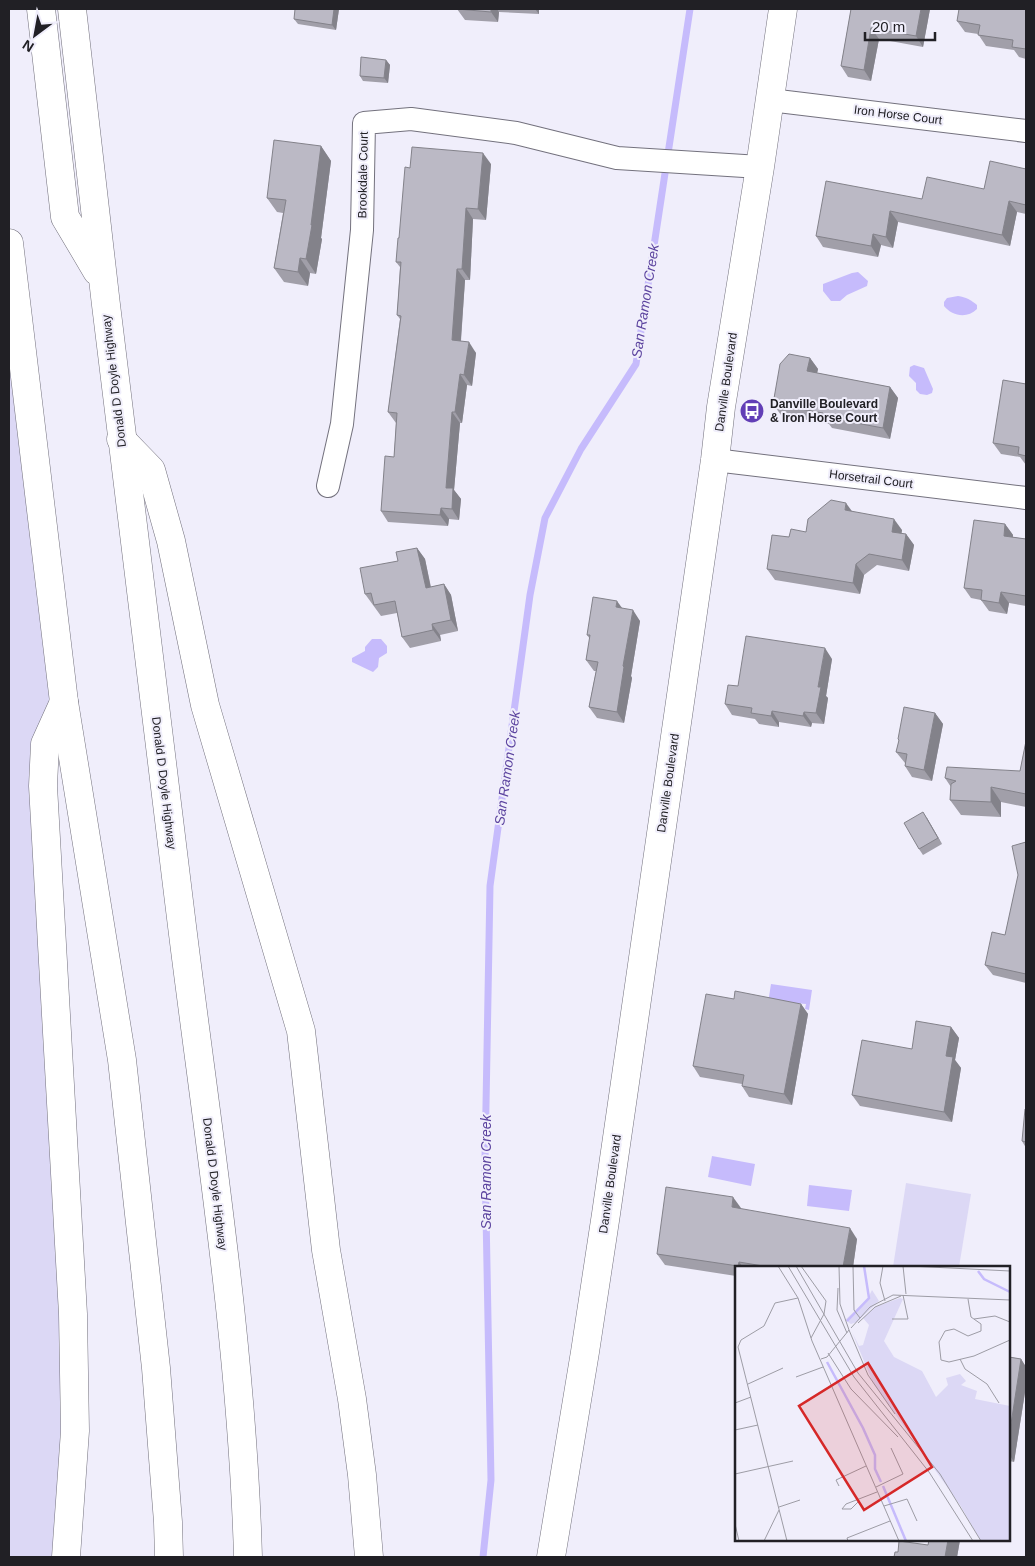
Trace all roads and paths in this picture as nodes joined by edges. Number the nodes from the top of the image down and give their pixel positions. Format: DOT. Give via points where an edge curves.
graph roads {
  1 [pos="40,9"];
  2 [pos="72,9"];
  3 [pos="783,9"];
  4 [pos="770,100"];
  5 [pos="1026,131"];
  6 [pos="760,167"];
  7 [pos="9,243"];
  8 [pos="102,278"];
  9 [pos="121,439"];
  10 [pos="715,460"];
  11 [pos="328,486"];
  12 [pos="1026,498"];
  13 [pos="64,702"];
  14 [pos="66,1557"];
  15 [pos="169,1557"];
  16 [pos="248,1557"];
  17 [pos="369,1557"];
  18 [pos="551,1557"];
  1 -- 8 [label="main road" via="64,217"];
  2 -- 8 [label="main road, Donald D Doyle Highway"];
  3 -- 4 [label="main road, Danville Boulevard"];
  4 -- 5 [label="street, Iron Horse Court"];
  4 -- 6 [label="main road, Danville Boulevard"];
  6 -- 10 [label="main road, Danville Boulevard" via="720,407"];
  6 -- 11 [label="street, Brookdale Court" via="617,158 516,133 411,120 364,123 362,230 342,424"];
  7 -- 13 [label="main road"];
  8 -- 9 [label="main road, Donald D Doyle Highway"];
  9 -- 16 [label="main road, Donald D Doyle Highway" via="218,1206 235,1358"];
  9 -- 17 [label="main road" via="151,470 171,541 205,705 301,1031 326,1250 362,1475"];
  10 -- 12 [label="street, Horsetrail Court"];
  10 -- 18 [label="main road, Danville Boulevard" via="606,1214"];
  13 -- 14 [label="main road" via="45,744 43,786 73,1314 75,1431"];
  13 -- 15 [label="main road" via="122,1060 156,1368"];
}
